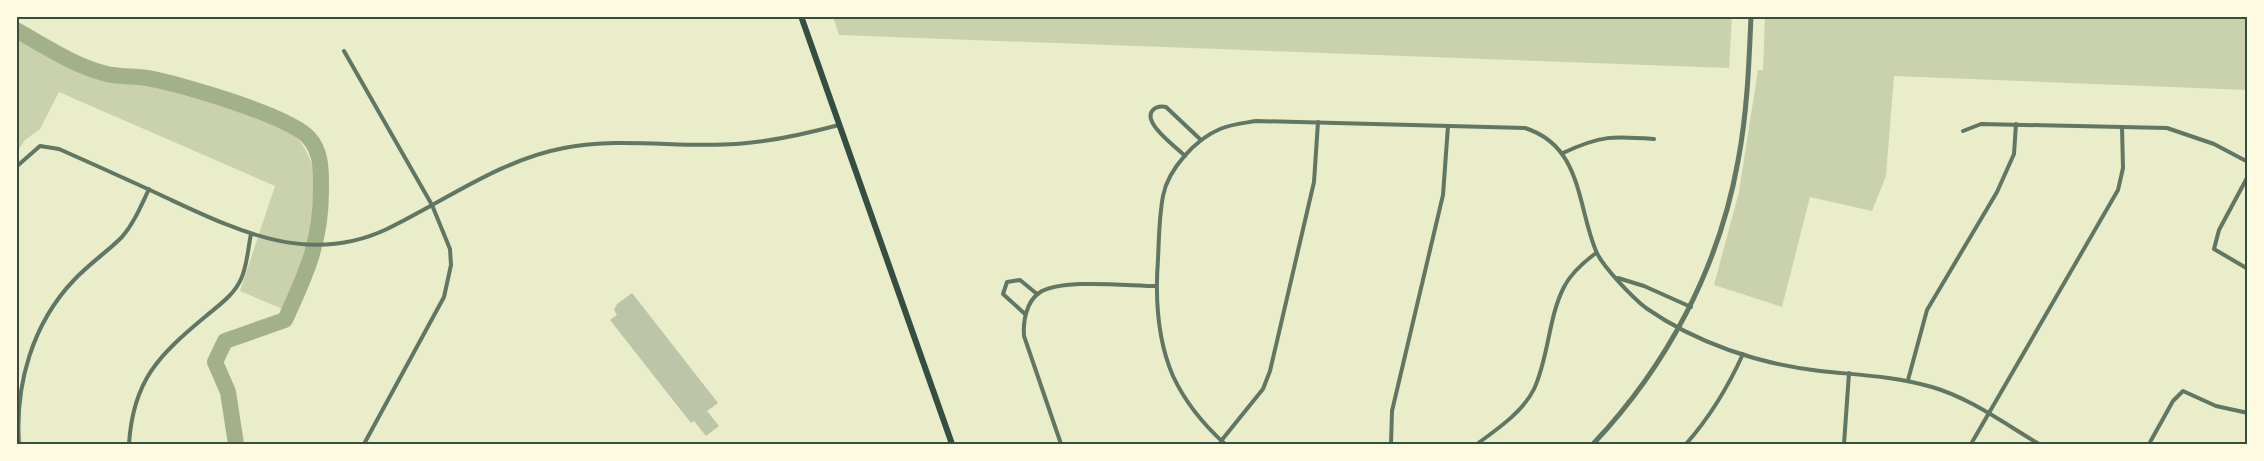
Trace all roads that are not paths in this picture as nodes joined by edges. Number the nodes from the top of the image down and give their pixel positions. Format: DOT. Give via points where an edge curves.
graph roads {
  1 [pos="801,16"];
  2 [pos="1751,16"];
  3 [pos="344,51"];
  4 [pos="1318,122"];
  5 [pos="2016,124"];
  6 [pos="839,125"];
  7 [pos="1448,126"];
  8 [pos="2122,127"];
  9 [pos="1963,131"];
  10 [pos="1654,139"];
  11 [pos="1200,140"];
  12 [pos="1563,153"];
  13 [pos="1185,156"];
  14 [pos="2247,162"];
  15 [pos="16,167"];
  16 [pos="2247,176"];
  17 [pos="149,189"];
  18 [pos="432,205"];
  19 [pos="251,234"];
  20 [pos="1596,253"];
  21 [pos="2247,269"];
  22 [pos="1617,277"];
  23 [pos="1156,286"];
  24 [pos="1037,294"];
  25 [pos="1691,307"];
  26 [pos="1026,314"];
  27 [pos="1680,327"];
  28 [pos="1743,354"];
  29 [pos="1849,373"];
  30 [pos="1908,380"];
  31 [pos="2247,413"];
  32 [pos="1989,415"];
  33 [pos="1223,443"];
  34 [pos="19,444"];
  35 [pos="129,444"];
  36 [pos="364,444"];
  37 [pos="952,444"];
  38 [pos="1061,444"];
  39 [pos="1391,444"];
  40 [pos="1477,444"];
  41 [pos="1593,444"];
  42 [pos="1686,444"];
  43 [pos="1844,444"];
  44 [pos="1971,444"];
  45 [pos="2039,444"];
  46 [pos="2149,444"];
  1 -- 6 [label="main road"];
  2 -- 25 [label="street" via="1738,162 1714,251"];
  3 -- 18 [label="street"];
  4 -- 7 [label="street"];
  4 -- 11 [label="street" via="1256,121 1221,128"];
  4 -- 33 [label="street" via="1314,182 1270,371 1263,389"];
  5 -- 8 [label="street"];
  5 -- 9 [label="street" via="1981,124"];
  5 -- 30 [label="street" via="2014,154 1997,192 1927,310"];
  6 -- 18 [label="street" via="773,141 734,145 600,143 562,148 495,171"];
  6 -- 37 [label="main road"];
  7 -- 12 [label="street" via="1525,128 1545,137"];
  7 -- 39 [label="street" via="1443,195 1392,411"];
  8 -- 14 [label="street" via="2167,128 2214,144"];
  8 -- 32 [label="street" via="2123,168 2118,190"];
  10 -- 12 [label="street" via="1610,136"];
  11 -- 13 [label="street"];
  11 -- 13 [label="street" via="1166,107 1158,106 1151,111 1149,119 1153,126"];
  12 -- 20 [label="street" via="1578,186"];
  13 -- 23 [label="street" via="1163,194"];
  15 -- 17 [label="street" via="40,146 59,149"];
  16 -- 21 [label="street" via="2214,249"];
  17 -- 19 [label="street"];
  17 -- 34 [label="street" via="135,219 122,236 73,280 32,346 17,411"];
  18 -- 19 [label="street" via="363,239 347,242 290,243"];
  18 -- 36 [label="street" via="450,249 444,297"];
  19 -- 35 [label="street" via="242,278 232,294 150,368 131,416"];
  20 -- 22 [label="street"];
  20 -- 40 [label="street" via="1564,287 1533,392 1504,424"];
  22 -- 25 [label="street"];
  22 -- 27 [label="street" via="1629,295"];
  23 -- 24 [label="street" via="1068,285"];
  23 -- 33 [label="street" via="1158,323 1173,375 1188,404"];
  24 -- 26 [label="street"];
  24 -- 26 [label="street" via="1020,280 1007,282 1003,294"];
  25 -- 27 [label="street"];
  26 -- 38 [label="street" via="1024,336"];
  27 -- 28 [label="street"];
  27 -- 41 [label="street" via="1643,384"];
  28 -- 29 [label="street" via="1794,367"];
  28 -- 42 [label="street" via="1706,422"];
  29 -- 30 [label="street"];
  29 -- 43 [label="street"];
  30 -- 32 [label="street" via="1960,398"];
  31 -- 46 [label="street" via="2216,406 2183,391 2173,401"];
  32 -- 44 [label="street"];
  32 -- 45 [label="street"];
}
